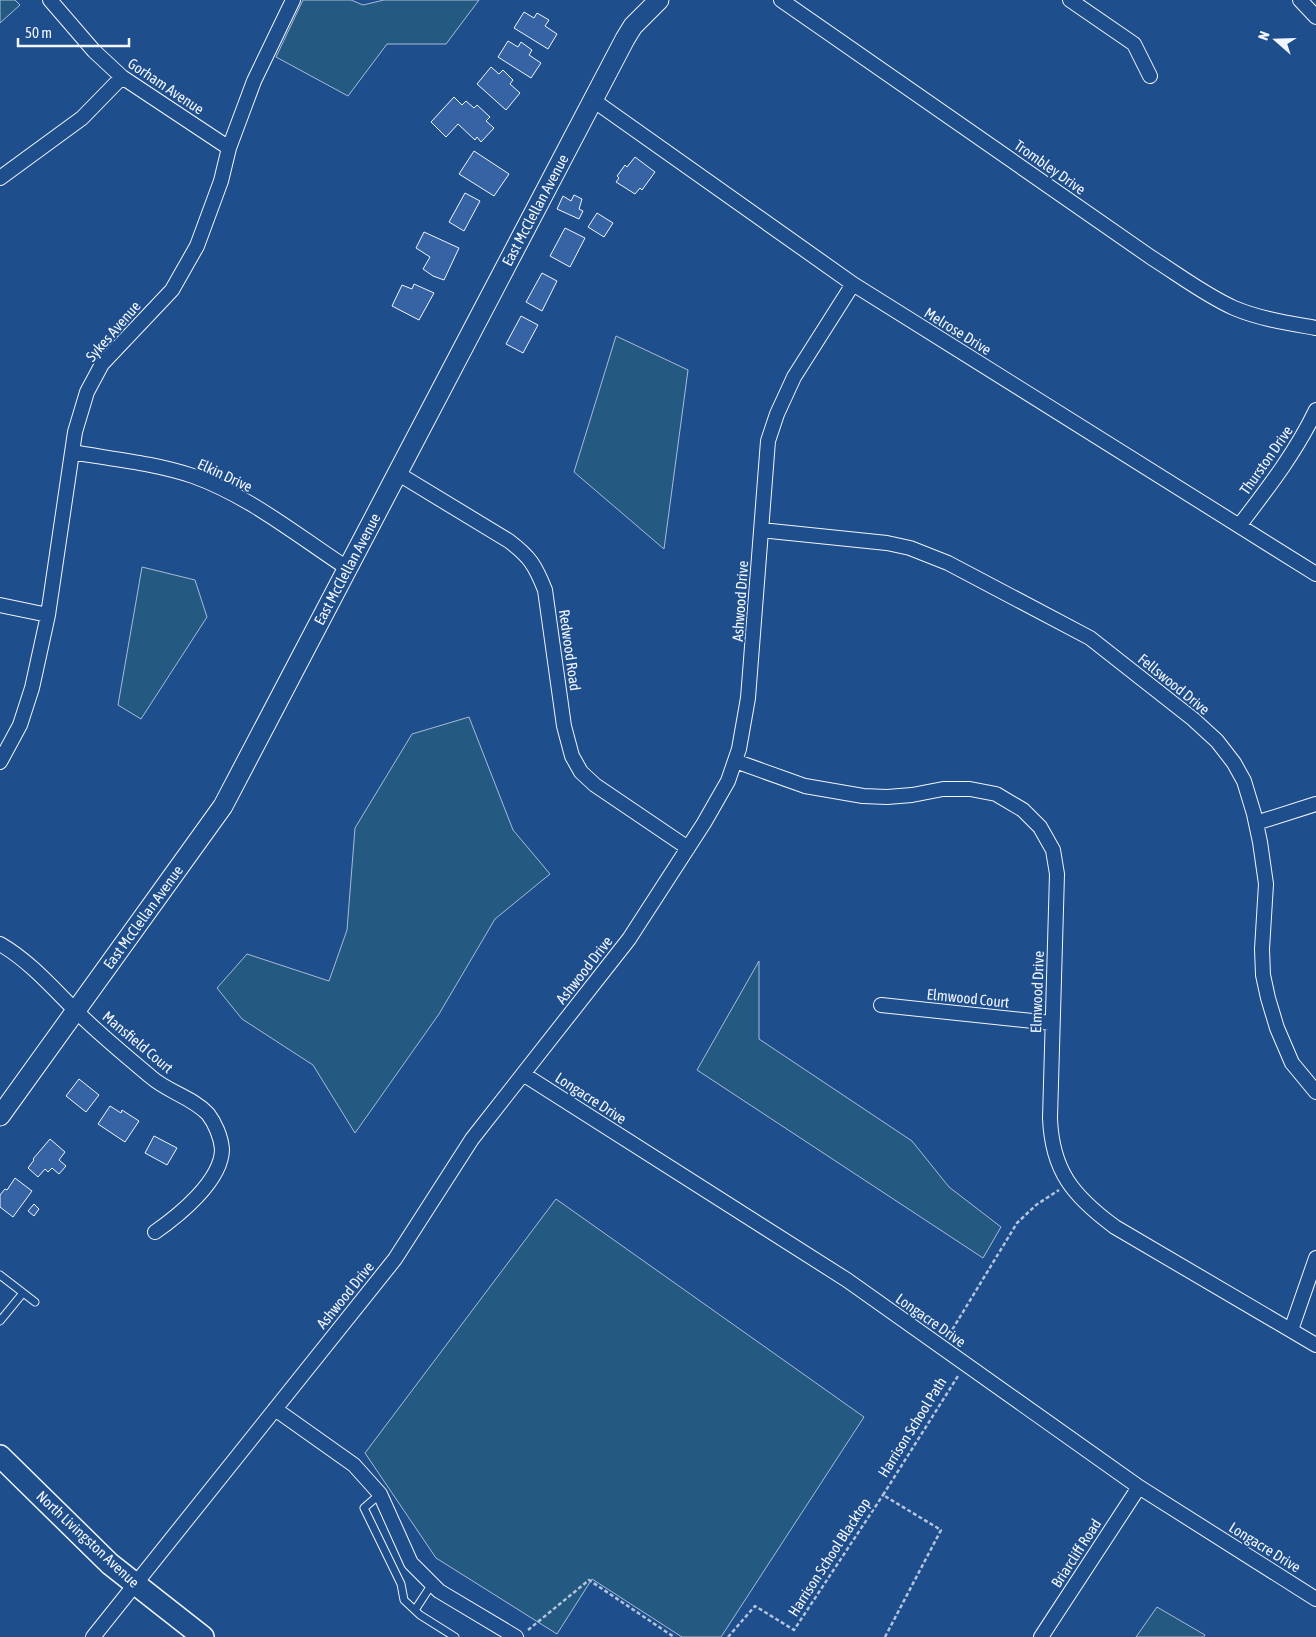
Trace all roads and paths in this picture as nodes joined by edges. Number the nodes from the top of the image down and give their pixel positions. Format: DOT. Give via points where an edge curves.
graph roads {
  1 [pos="50,0"];
  2 [pos="293,0"];
  3 [pos="658,0"];
  4 [pos="781,0"];
  5 [pos="1070,0"];
  6 [pos="1300,0"];
  7 [pos="1316,17"];
  8 [pos="1150,76"];
  9 [pos="122,77"];
  10 [pos="593,100"];
  11 [pos="229,148"];
  12 [pos="0,178"];
  13 [pos="853,284"];
  14 [pos="1316,328"];
  15 [pos="1316,410"];
  16 [pos="72,452"];
  17 [pos="398,473"];
  18 [pos="1239,526"];
  19 [pos="761,530"];
  20 [pos="347,568"];
  21 [pos="1316,574"];
  22 [pos="0,605"];
  23 [pos="48,615"];
  24 [pos="735,761"];
  25 [pos="0,762"];
  26 [pos="1316,804"];
  27 [pos="1256,822"];
  28 [pos="688,848"];
  29 [pos="0,944"];
  30 [pos="881,1005"];
  31 [pos="76,1011"];
  32 [pos="1052,1023"];
  33 [pos="523,1074"];
  34 [pos="1316,1092"];
  35 [pos="0,1116"];
  36 [pos="1070,1184"];
  37 [pos="154,1232"];
  38 [pos="1316,1258"];
  39 [pos="0,1275"];
  40 [pos="24,1293"];
  41 [pos="35,1302"];
  42 [pos="0,1320"];
  43 [pos="1291,1330"];
  44 [pos="1316,1345"];
  45 [pos="941,1347"];
  46 [pos="965,1364"];
  47 [pos="275,1409"];
  48 [pos="0,1456"];
  49 [pos="1139,1486"];
  50 [pos="380,1494"];
  51 [pos="883,1495"];
  52 [pos="136,1584"];
  53 [pos="432,1584"];
  54 [pos="1316,1599"];
  55 [pos="415,1610"];
  56 [pos="522,1634"];
  57 [pos="93,1637"];
  58 [pos="202,1637"];
  59 [pos="455,1637"];
  60 [pos="674,1637"];
  61 [pos="728,1637"];
  62 [pos="885,1637"];
  63 [pos="1040,1637"];
  1 -- 9 [label="street, Gorham Avenue" via="94,51"];
  2 -- 11 [label="street, Sykes Avenue" via="254,81"];
  3 -- 10 [label="street, East McClellan Avenue" via="633,26"];
  4 -- 14 [label="street, Trombley Drive" via="1198,288 1234,308 1274,321"];
  5 -- 8 [label="street" via="1134,44"];
  6 -- 7 [label="street"];
  9 -- 11 [label="street, Gorham Avenue"];
  9 -- 12 [label="street" via="82,118"];
  10 -- 13 [label="street, Melrose Drive"];
  10 -- 17 [label="street, East McClellan Avenue"];
  11 -- 16 [label="street, Sykes Avenue" via="197,246 172,290 102,364 86,392"];
  13 -- 18 [label="street, Melrose Drive"];
  13 -- 19 [label="street, Ashwood Drive" via="794,376 777,414 768,441"];
  15 -- 18 [label="street, Thurston Drive" via="1281,471"];
  16 -- 20 [label="street, Elkin Drive" via="192,476 258,509"];
  16 -- 23 [label="street, Sykes Avenue"];
  17 -- 20 [label="street, East McClellan Avenue"];
  17 -- 28 [label="street, Redwood Road" via="526,554 545,590 564,726 572,756 581,772 595,785"];
  18 -- 21 [label="street, Melrose Drive"];
  19 -- 24 [label="street, Ashwood Drive" via="748,698"];
  19 -- 27 [label="street, Fellswood Drive" via="887,542 910,548 985,582 1090,638 1217,741 1244,781"];
  20 -- 31 [label="street, East McClellan Avenue" via="222,806"];
  22 -- 23 [label="street"];
  23 -- 25 [label="street, Sykes Avenue" via="26,707"];
  24 -- 28 [label="street, Ashwood Drive" via="728,781"];
  24 -- 32 [label="street, Elmwood Drive" via="805,786 863,796 887,797 943,789 970,789 996,794 1022,810 1040,827 1053,850 1057,874"];
  26 -- 27 [label="street"];
  27 -- 34 [label="street, Fellswood Drive" via="1266,884 1262,949 1268,998 1292,1063"];
  28 -- 33 [label="street, Ashwood Drive" via="629,939"];
  29 -- 31 [label="street, Mansfield Court" via="36,971"];
  30 -- 32 [label="street, Elmwood Court"];
  31 -- 35 [label="street, East McClellan Avenue"];
  31 -- 37 [label="street, Mansfield Court" via="153,1079 197,1104 218,1130 222,1150 216,1170 181,1213"];
  32 -- 36 [label="street, Elmwood Drive" via="1051,1137 1055,1156"];
  33 -- 45 [label="street, Longacre Drive" via="847,1280"];
  33 -- 47 [label="street, Ashwood Drive" via="472,1139 395,1259"];
  36 -- 43 [label="street, Elmwood Drive" via="1093,1211 1115,1227"];
  36 -- 45 [label="path" via="1036,1205 1017,1223"];
  38 -- 43 [label="street"];
  39 -- 40 [label="lane"];
  40 -- 41 [label="lane"];
  40 -- 42 [label="lane"];
  43 -- 44 [label="street, Elmwood Drive"];
  45 -- 46 [label="street, Longacre Drive"];
  46 -- 49 [label="street, Longacre Drive"];
  46 -- 51 [label="path, Harrison School Path"];
  47 -- 50 [label="street" via="354,1465"];
  47 -- 52 [label="street, Ashwood Drive"];
  48 -- 52 [label="main road, North Livingston Avenue" via="110,1564"];
  49 -- 54 [label="street, Longacre Drive"];
  49 -- 63 [label="street, Briarcliff Road"];
  50 -- 53 [label="street" via="411,1563"];
  50 -- 55 [label="lane" via="364,1508 401,1584 404,1600"];
  51 -- 61 [label="path, Harrison School Blacktop" via="794,1630 755,1606"];
  51 -- 62 [label="path, Harrison School Path" via="941,1530"];
  52 -- 57 [label="street, Ashwood Drive"];
  52 -- 58 [label="main road, North Livingston Avenue"];
  53 -- 55 [label="lane"];
  53 -- 56 [label="street" via="439,1591"];
  55 -- 59 [label="lane"];
  56 -- 60 [label="path" via="589,1580"];
}
